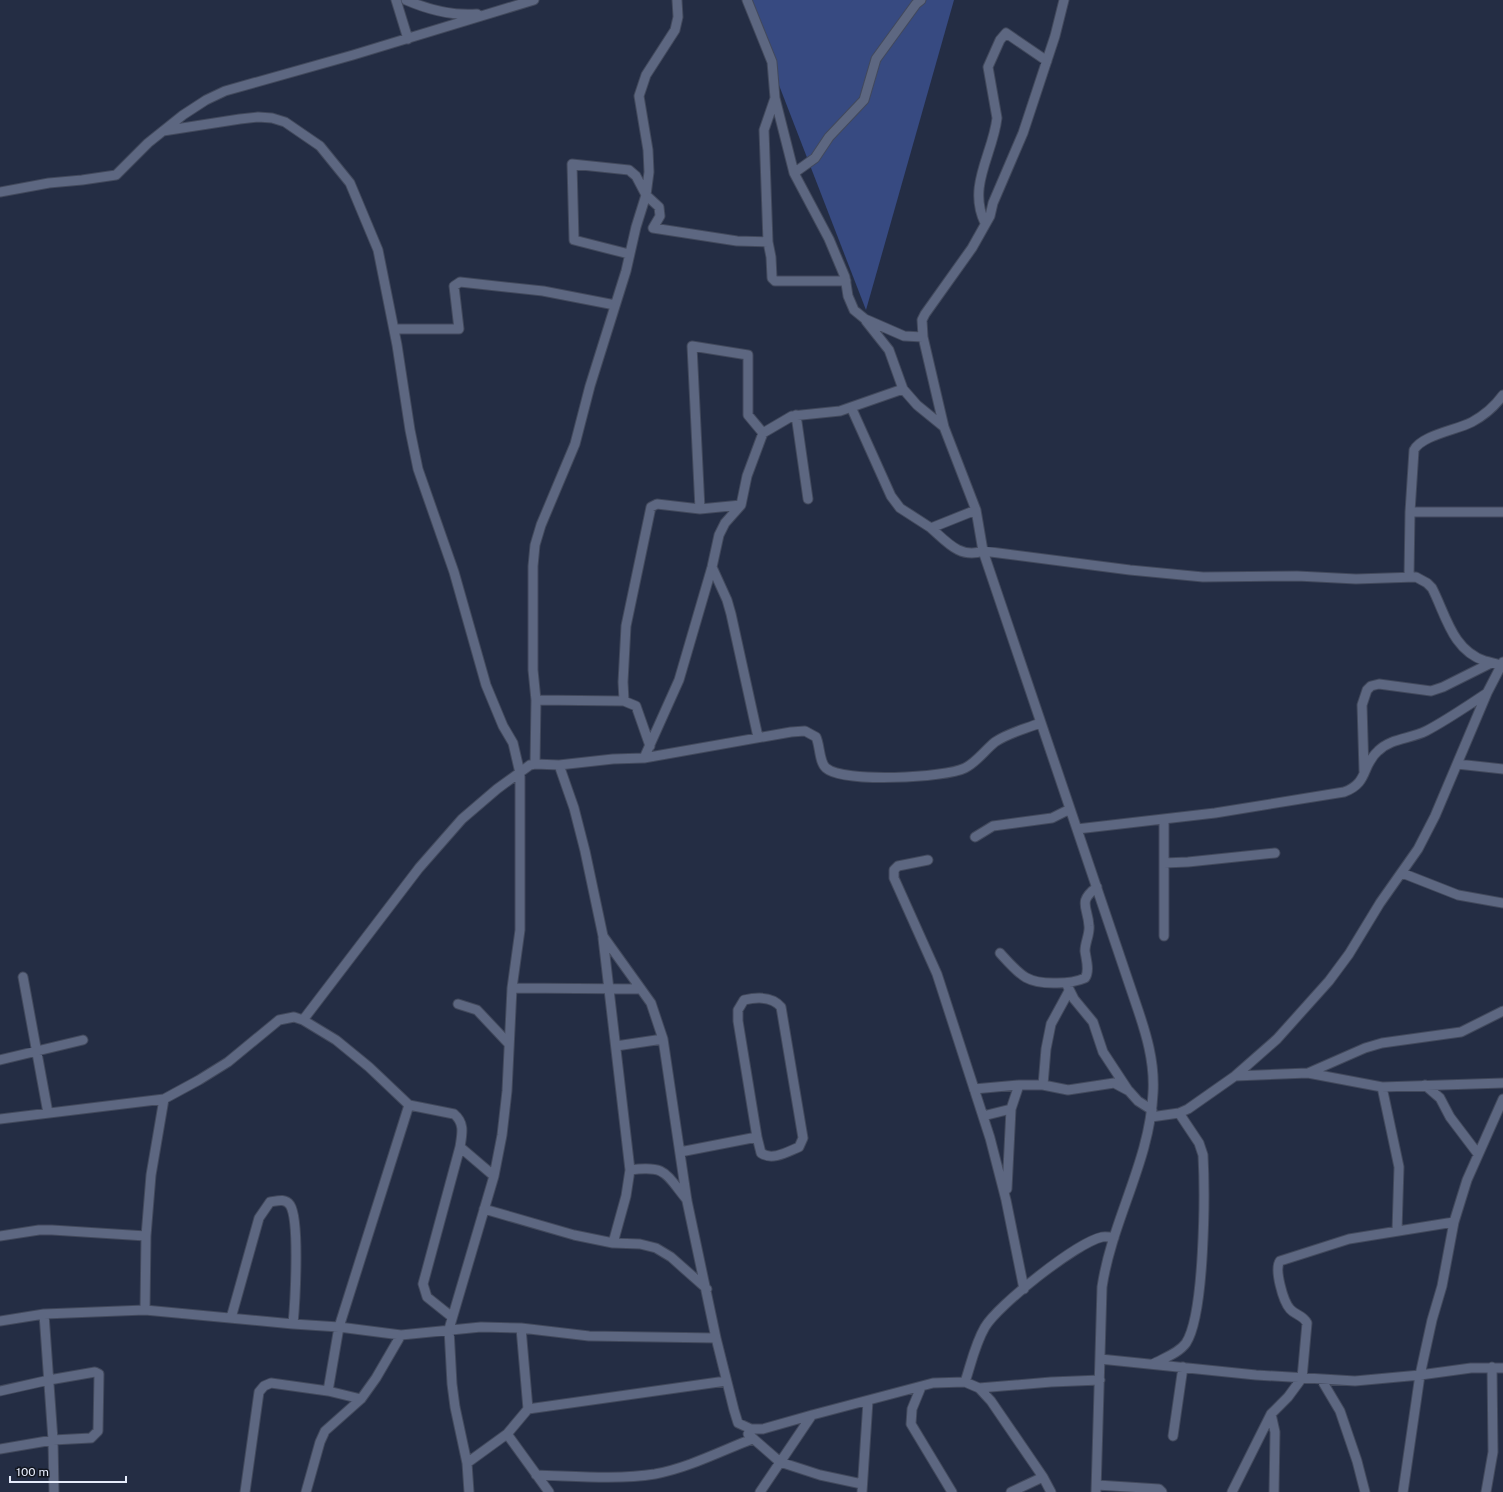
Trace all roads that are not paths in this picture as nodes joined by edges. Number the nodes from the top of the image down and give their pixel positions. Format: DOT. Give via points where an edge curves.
graph roads {
  1 [pos="396,0"];
  2 [pos="406,0"];
  3 [pos="534,0"];
  4 [pos="677,0"];
  5 [pos="747,0"];
  6 [pos="921,0"];
  7 [pos="1064,0"];
  8 [pos="491,13"];
  9 [pos="408,38"];
  10 [pos="1047,61"];
  11 [pos="775,98"];
  12 [pos="164,131"];
  13 [pos="794,173"];
  14 [pos="0,192"];
  15 [pos="646,194"];
  16 [pos="984,223"];
  17 [pos="636,227"];
  18 [pos="653,228"];
  19 [pos="768,242"];
  20 [pos="629,254"];
  21 [pos="846,281"];
  22 [pos="615,305"];
  23 [pos="865,319"];
  24 [pos="394,329"];
  25 [pos="923,338"];
  26 [pos="903,389"];
  27 [pos="1503,395"];
  28 [pos="851,407"];
  29 [pos="796,415"];
  30 [pos="944,427"];
  31 [pos="763,433"];
  32 [pos="808,499"];
  33 [pos="741,505"];
  34 [pos="700,509"];
  35 [pos="976,510"];
  36 [pos="1410,512"];
  37 [pos="1503,512"];
  38 [pos="931,528"];
  39 [pos="983,551"];
  40 [pos="712,567"];
  41 [pos="1409,577"];
  42 [pos="1499,664"];
  43 [pos="1487,694"];
  44 [pos="536,700"];
  45 [pos="624,701"];
  46 [pos="1040,723"];
  47 [pos="758,737"];
  48 [pos="650,746"];
  49 [pos="644,758"];
  50 [pos="535,764"];
  51 [pos="1457,764"];
  52 [pos="559,765"];
  53 [pos="1503,769"];
  54 [pos="520,773"];
  55 [pos="1364,774"];
  56 [pos="1070,809"];
  57 [pos="1164,819"];
  58 [pos="1077,829"];
  59 [pos="975,837"];
  60 [pos="1275,854"];
  61 [pos="928,860"];
  62 [pos="1164,863"];
  63 [pos="1402,873"];
  64 [pos="1097,887"];
  65 [pos="1503,903"];
  66 [pos="603,936"];
  67 [pos="1164,936"];
  68 [pos="1000,953"];
  69 [pos="23,977"];
  70 [pos="1068,987"];
  71 [pos="512,988"];
  72 [pos="608,988"];
  73 [pos="641,989"];
  74 [pos="458,1004"];
  75 [pos="1503,1011"];
  76 [pos="303,1020"];
  77 [pos="663,1039"];
  78 [pos="83,1040"];
  79 [pos="508,1043"];
  80 [pos="616,1046"];
  81 [pos="37,1052"];
  82 [pos="0,1060"];
  83 [pos="1308,1073"];
  84 [pos="1235,1076"];
  85 [pos="1503,1083"];
  86 [pos="1019,1085"];
  87 [pos="1043,1085"];
  88 [pos="1425,1085"];
  89 [pos="1382,1087"];
  90 [pos="974,1089"];
  91 [pos="1129,1091"];
  92 [pos="164,1099"];
  93 [pos="1503,1099"];
  94 [pos="409,1105"];
  95 [pos="1011,1109"];
  96 [pos="48,1113"];
  97 [pos="1179,1113"];
  98 [pos="1152,1114"];
  99 [pos="983,1116"];
  100 [pos="0,1119"];
  101 [pos="757,1137"];
  102 [pos="460,1147"];
  103 [pos="680,1152"];
  104 [pos="1478,1154"];
  105 [pos="630,1170"];
  106 [pos="494,1176"];
  107 [pos="687,1200"];
  108 [pos="1006,1200"];
  109 [pos="484,1209"];
  110 [pos="1454,1222"];
  111 [pos="1396,1230"];
  112 [pos="0,1236"];
  113 [pos="146,1236"];
  114 [pos="1114,1238"];
  115 [pos="613,1243"];
  116 [pos="707,1289"];
  117 [pos="1024,1289"];
  118 [pos="145,1310"];
  119 [pos="44,1314"];
  120 [pos="452,1317"];
  121 [pos="231,1318"];
  122 [pos="0,1321"];
  123 [pos="293,1324"];
  124 [pos="339,1327"];
  125 [pos="521,1328"];
  126 [pos="449,1329"];
  127 [pos="401,1335"];
  128 [pos="716,1338"];
  129 [pos="1100,1359"];
  130 [pos="1153,1364"];
  131 [pos="1183,1367"];
  132 [pos="1492,1367"];
  133 [pos="1503,1368"];
  134 [pos="1420,1375"];
  135 [pos="1302,1378"];
  136 [pos="49,1380"];
  137 [pos="1100,1380"];
  138 [pos="1320,1380"];
  139 [pos="726,1381"];
  140 [pos="965,1382"];
  141 [pos="921,1387"];
  142 [pos="979,1388"];
  143 [pos="328,1391"];
  144 [pos="0,1392"];
  145 [pos="361,1399"];
  146 [pos="868,1401"];
  147 [pos="528,1409"];
  148 [pos="812,1414"];
  149 [pos="1271,1414"];
  150 [pos="738,1423"];
  151 [pos="507,1434"];
  152 [pos="1174,1436"];
  153 [pos="752,1439"];
  154 [pos="53,1440"];
  155 [pos="0,1449"];
  156 [pos="780,1462"];
  157 [pos="467,1463"];
  158 [pos="536,1475"];
  159 [pos="1043,1477"];
  160 [pos="862,1488"];
  161 [pos="1096,1489"];
  162 [pos="54,1492"];
  163 [pos="245,1492"];
  164 [pos="306,1492"];
  165 [pos="470,1492"];
  166 [pos="549,1492"];
  167 [pos="760,1492"];
  168 [pos="952,1492"];
  169 [pos="1011,1492"];
  170 [pos="1051,1492"];
  171 [pos="1162,1492"];
  172 [pos="1232,1492"];
  173 [pos="1274,1492"];
  174 [pos="1364,1492"];
  175 [pos="1403,1492"];
  176 [pos="1486,1492"];
  1 -- 9 [label="street"];
  2 -- 8 [label="street" via="440,12 458,15"];
  3 -- 8 [label="street"];
  4 -- 15 [label="street" via="678,17 675,30 646,76 639,96 648,150"];
  5 -- 11 [label="street" via="771,57"];
  6 -- 13 [label="street" via="876,59 866,96 861,104 827,140 814,158"];
  7 -- 10 [label="street"];
  8 -- 9 [label="street"];
  9 -- 12 [label="street" via="225,91 194,107"];
  10 -- 16 [label="street" via="1023,132 990,216"];
  10 -- 16 [label="street" via="1006,33 988,64 997,118 982,167 978,192 979,211"];
  11 -- 13 [label="street"];
  11 -- 19 [label="street" via="764,130"];
  12 -- 14 [label="street" via="116,175 49,182"];
  12 -- 24 [label="street" via="252,118 272,118 285,122 320,146 350,183 376,242"];
  13 -- 21 [label="street" via="825,231"];
  15 -- 17 [label="street"];
  15 -- 18 [label="street" via="660,207 660,216"];
  15 -- 20 [label="street" via="636,176 629,170 572,164 574,240"];
  16 -- 25 [label="street" via="972,248 924,314"];
  17 -- 18 [label="street"];
  17 -- 20 [label="street"];
  18 -- 19 [label="street" via="737,241"];
  19 -- 21 [label="street" via="772,278 776,281"];
  20 -- 22 [label="street"];
  21 -- 23 [label="street" via="851,304"];
  22 -- 24 [label="street" via="543,291 460,282 454,286 459,329"];
  22 -- 44 [label="street" via="575,444 541,525 535,546 533,670"];
  23 -- 25 [label="street" via="904,336"];
  23 -- 26 [label="street" via="889,350"];
  24 -- 54 [label="street" via="418,469 454,572 486,685 513,743"];
  25 -- 30 [label="street"];
  26 -- 28 [label="street"];
  26 -- 30 [label="street" via="917,405"];
  27 -- 36 [label="street" via="1496,404 1473,422 1434,436 1415,447"];
  28 -- 29 [label="street" via="834,412"];
  28 -- 38 [label="street" via="893,500 900,508"];
  29 -- 31 [label="street"];
  29 -- 32 [label="street"];
  30 -- 35 [label="street"];
  31 -- 33 [label="street" via="747,476"];
  31 -- 34 [label="street" via="748,415 748,355 692,346"];
  33 -- 34 [label="street"];
  33 -- 40 [label="street" via="722,528"];
  34 -- 45 [label="street" via="657,504 651,507 626,626"];
  35 -- 38 [label="street"];
  35 -- 39 [label="street"];
  36 -- 37 [label="street"];
  36 -- 41 [label="street"];
  38 -- 39 [label="street" via="962,552 973,554"];
  39 -- 41 [label="street" via="1204,577"];
  39 -- 46 [label="street"];
  40 -- 47 [label="street" via="731,614"];
  40 -- 48 [label="street" via="679,680"];
  41 -- 42 [label="street" via="1420,578 1432,588 1459,644 1475,656"];
  42 -- 43 [label="street"];
  42 -- 55 [label="street" via="1431,691 1379,684 1366,690 1362,705"];
  43 -- 51 [label="street"];
  43 -- 55 [label="street" via="1427,730 1386,744 1373,756"];
  44 -- 45 [label="street"];
  44 -- 50 [label="street"];
  45 -- 48 [label="street" via="636,706"];
  46 -- 47 [label="street" via="1006,736 964,769 922,776 868,777 848,775 826,768 818,741 805,731"];
  46 -- 56 [label="street"];
  47 -- 49 [label="street"];
  48 -- 49 [label="street"];
  49 -- 52 [label="street"];
  50 -- 52 [label="street"];
  50 -- 54 [label="street"];
  51 -- 53 [label="street"];
  51 -- 63 [label="street" via="1435,816"];
  52 -- 66 [label="street" via="574,808"];
  54 -- 71 [label="street" via="520,930"];
  54 -- 76 [label="street" via="462,819 419,868"];
  55 -- 57 [label="street" via="1358,785 1344,792"];
  56 -- 58 [label="street"];
  56 -- 59 [label="street" via="1052,818 993,826"];
  57 -- 58 [label="street"];
  57 -- 62 [label="street"];
  58 -- 64 [label="street"];
  60 -- 62 [label="street"];
  61 -- 90 [label="street" via="898,866 894,870 894,878 937,974"];
  62 -- 67 [label="street"];
  63 -- 65 [label="street" via="1458,895"];
  63 -- 84 [label="street" via="1330,981 1277,1039"];
  64 -- 70 [label="street" via="1088,894 1085,902 1090,927 1085,950 1087,975"];
  64 -- 98 [label="street" via="1147,1038 1153,1078"];
  66 -- 72 [label="street"];
  66 -- 73 [label="street"];
  68 -- 70 [label="street" via="1015,970 1035,982"];
  69 -- 81 [label="street"];
  70 -- 87 [label="street" via="1051,1024"];
  70 -- 91 [label="street" via="1093,1022 1106,1057"];
  71 -- 72 [label="street"];
  71 -- 79 [label="street"];
  72 -- 73 [label="street"];
  72 -- 80 [label="street"];
  73 -- 77 [label="street" via="651,1003"];
  74 -- 79 [label="street" via="477,1010"];
  75 -- 83 [label="street" via="1461,1032 1382,1043"];
  76 -- 92 [label="street" via="294,1017 279,1020 228,1062"];
  76 -- 94 [label="street" via="336,1040"];
  77 -- 80 [label="street"];
  77 -- 103 [label="street"];
  78 -- 81 [label="street"];
  79 -- 106 [label="street" via="504,1113"];
  80 -- 105 [label="street"];
  81 -- 82 [label="street"];
  81 -- 96 [label="street"];
  83 -- 84 [label="street"];
  83 -- 89 [label="street"];
  84 -- 97 [label="street"];
  85 -- 88 [label="street"];
  86 -- 87 [label="street"];
  86 -- 90 [label="street"];
  86 -- 95 [label="street"];
  87 -- 91 [label="street" via="1068,1090 1114,1083"];
  88 -- 89 [label="street"];
  88 -- 104 [label="street" via="1440,1098 1450,1117"];
  89 -- 111 [label="street" via="1398,1159"];
  90 -- 99 [label="street"];
  91 -- 98 [label="street"];
  92 -- 96 [label="street"];
  92 -- 113 [label="street" via="151,1175"];
  93 -- 104 [label="street"];
  94 -- 102 [label="street" via="454,1114 459,1118"];
  94 -- 124 [label="street"];
  95 -- 99 [label="street"];
  95 -- 108 [label="street"];
  96 -- 100 [label="street"];
  97 -- 98 [label="street"];
  97 -- 130 [label="street" via="1199,1143 1203,1154 1200,1282 1195,1315 1187,1341 1177,1351"];
  98 -- 114 [label="street" via="1140,1163"];
  99 -- 108 [label="street"];
  101 -- 101 [label="street" via="761,1153 771,1156 785,1154 798,1147 803,1138 781,1007 776,1001 766,998 744,1000 738,1010"];
  101 -- 103 [label="street"];
  102 -- 106 [label="street"];
  102 -- 120 [label="street" via="423,1284 427,1296"];
  103 -- 107 [label="street"];
  104 -- 110 [label="street"];
  105 -- 107 [label="street" via="654,1168 663,1172"];
  105 -- 115 [label="street" via="626,1196"];
  106 -- 109 [label="street"];
  107 -- 116 [label="street"];
  108 -- 117 [label="street"];
  109 -- 115 [label="street" via="574,1235"];
  109 -- 120 [label="street"];
  110 -- 111 [label="street"];
  110 -- 134 [label="street" via="1442,1286"];
  111 -- 135 [label="street" via="1337,1242 1278,1262 1277,1268 1286,1302 1294,1313 1303,1317 1307,1323"];
  112 -- 113 [label="street" via="39,1230"];
  113 -- 118 [label="street"];
  114 -- 117 [label="street" via="1102,1237 1071,1253 1053,1264"];
  114 -- 129 [label="street" via="1102,1287"];
  115 -- 116 [label="street" via="640,1244 656,1248 671,1257"];
  116 -- 128 [label="street"];
  117 -- 140 [label="street" via="984,1328"];
  118 -- 119 [label="street"];
  118 -- 121 [label="street"];
  119 -- 122 [label="street"];
  119 -- 136 [label="street"];
  120 -- 126 [label="street"];
  121 -- 123 [label="street"];
  121 -- 123 [label="street" via="259,1218 270,1202 279,1200 286,1201 291,1206 294,1227 296,1276"];
  123 -- 124 [label="street"];
  124 -- 127 [label="street"];
  124 -- 143 [label="street"];
  125 -- 126 [label="street"];
  125 -- 128 [label="street" via="589,1336"];
  125 -- 147 [label="street"];
  126 -- 127 [label="street"];
  126 -- 157 [label="street" via="453,1392"];
  127 -- 145 [label="street"];
  128 -- 139 [label="street"];
  129 -- 130 [label="street"];
  129 -- 137 [label="street"];
  130 -- 131 [label="street"];
  131 -- 135 [label="street"];
  131 -- 152 [label="street"];
  132 -- 133 [label="street"];
  132 -- 134 [label="street"];
  132 -- 176 [label="street" via="1493,1452"];
  134 -- 138 [label="street" via="1355,1381"];
  134 -- 175 [label="street"];
  135 -- 138 [label="street"];
  135 -- 149 [label="street"];
  136 -- 144 [label="street"];
  136 -- 154 [label="street"];
  136 -- 154 [label="street" via="95,1372 99,1374 96,1434 91,1438"];
  137 -- 142 [label="street"];
  137 -- 161 [label="street"];
  138 -- 174 [label="street" via="1340,1411 1357,1461"];
  139 -- 147 [label="street"];
  139 -- 150 [label="street"];
  140 -- 141 [label="street" via="942,1382"];
  140 -- 142 [label="street"];
  141 -- 146 [label="street"];
  141 -- 168 [label="street" via="912,1409 911,1424"];
  142 -- 159 [label="street"];
  143 -- 145 [label="street"];
  143 -- 163 [label="street" via="271,1383 259,1392"];
  145 -- 164 [label="street" via="325,1431"];
  146 -- 148 [label="street"];
  146 -- 160 [label="street"];
  147 -- 151 [label="street"];
  148 -- 150 [label="street" via="763,1429 751,1429"];
  148 -- 156 [label="street"];
  149 -- 172 [label="street"];
  149 -- 173 [label="street" via="1275,1432"];
  150 -- 153 [label="street"];
  151 -- 157 [label="street"];
  151 -- 158 [label="street"];
  153 -- 156 [label="street"];
  153 -- 158 [label="street" via="675,1469 655,1474"];
  154 -- 155 [label="street"];
  154 -- 162 [label="street"];
  156 -- 160 [label="street"];
  156 -- 167 [label="street"];
  157 -- 165 [label="street"];
  158 -- 166 [label="street"];
  159 -- 169 [label="street"];
  159 -- 170 [label="street"];
  161 -- 171 [label="street"];
}
